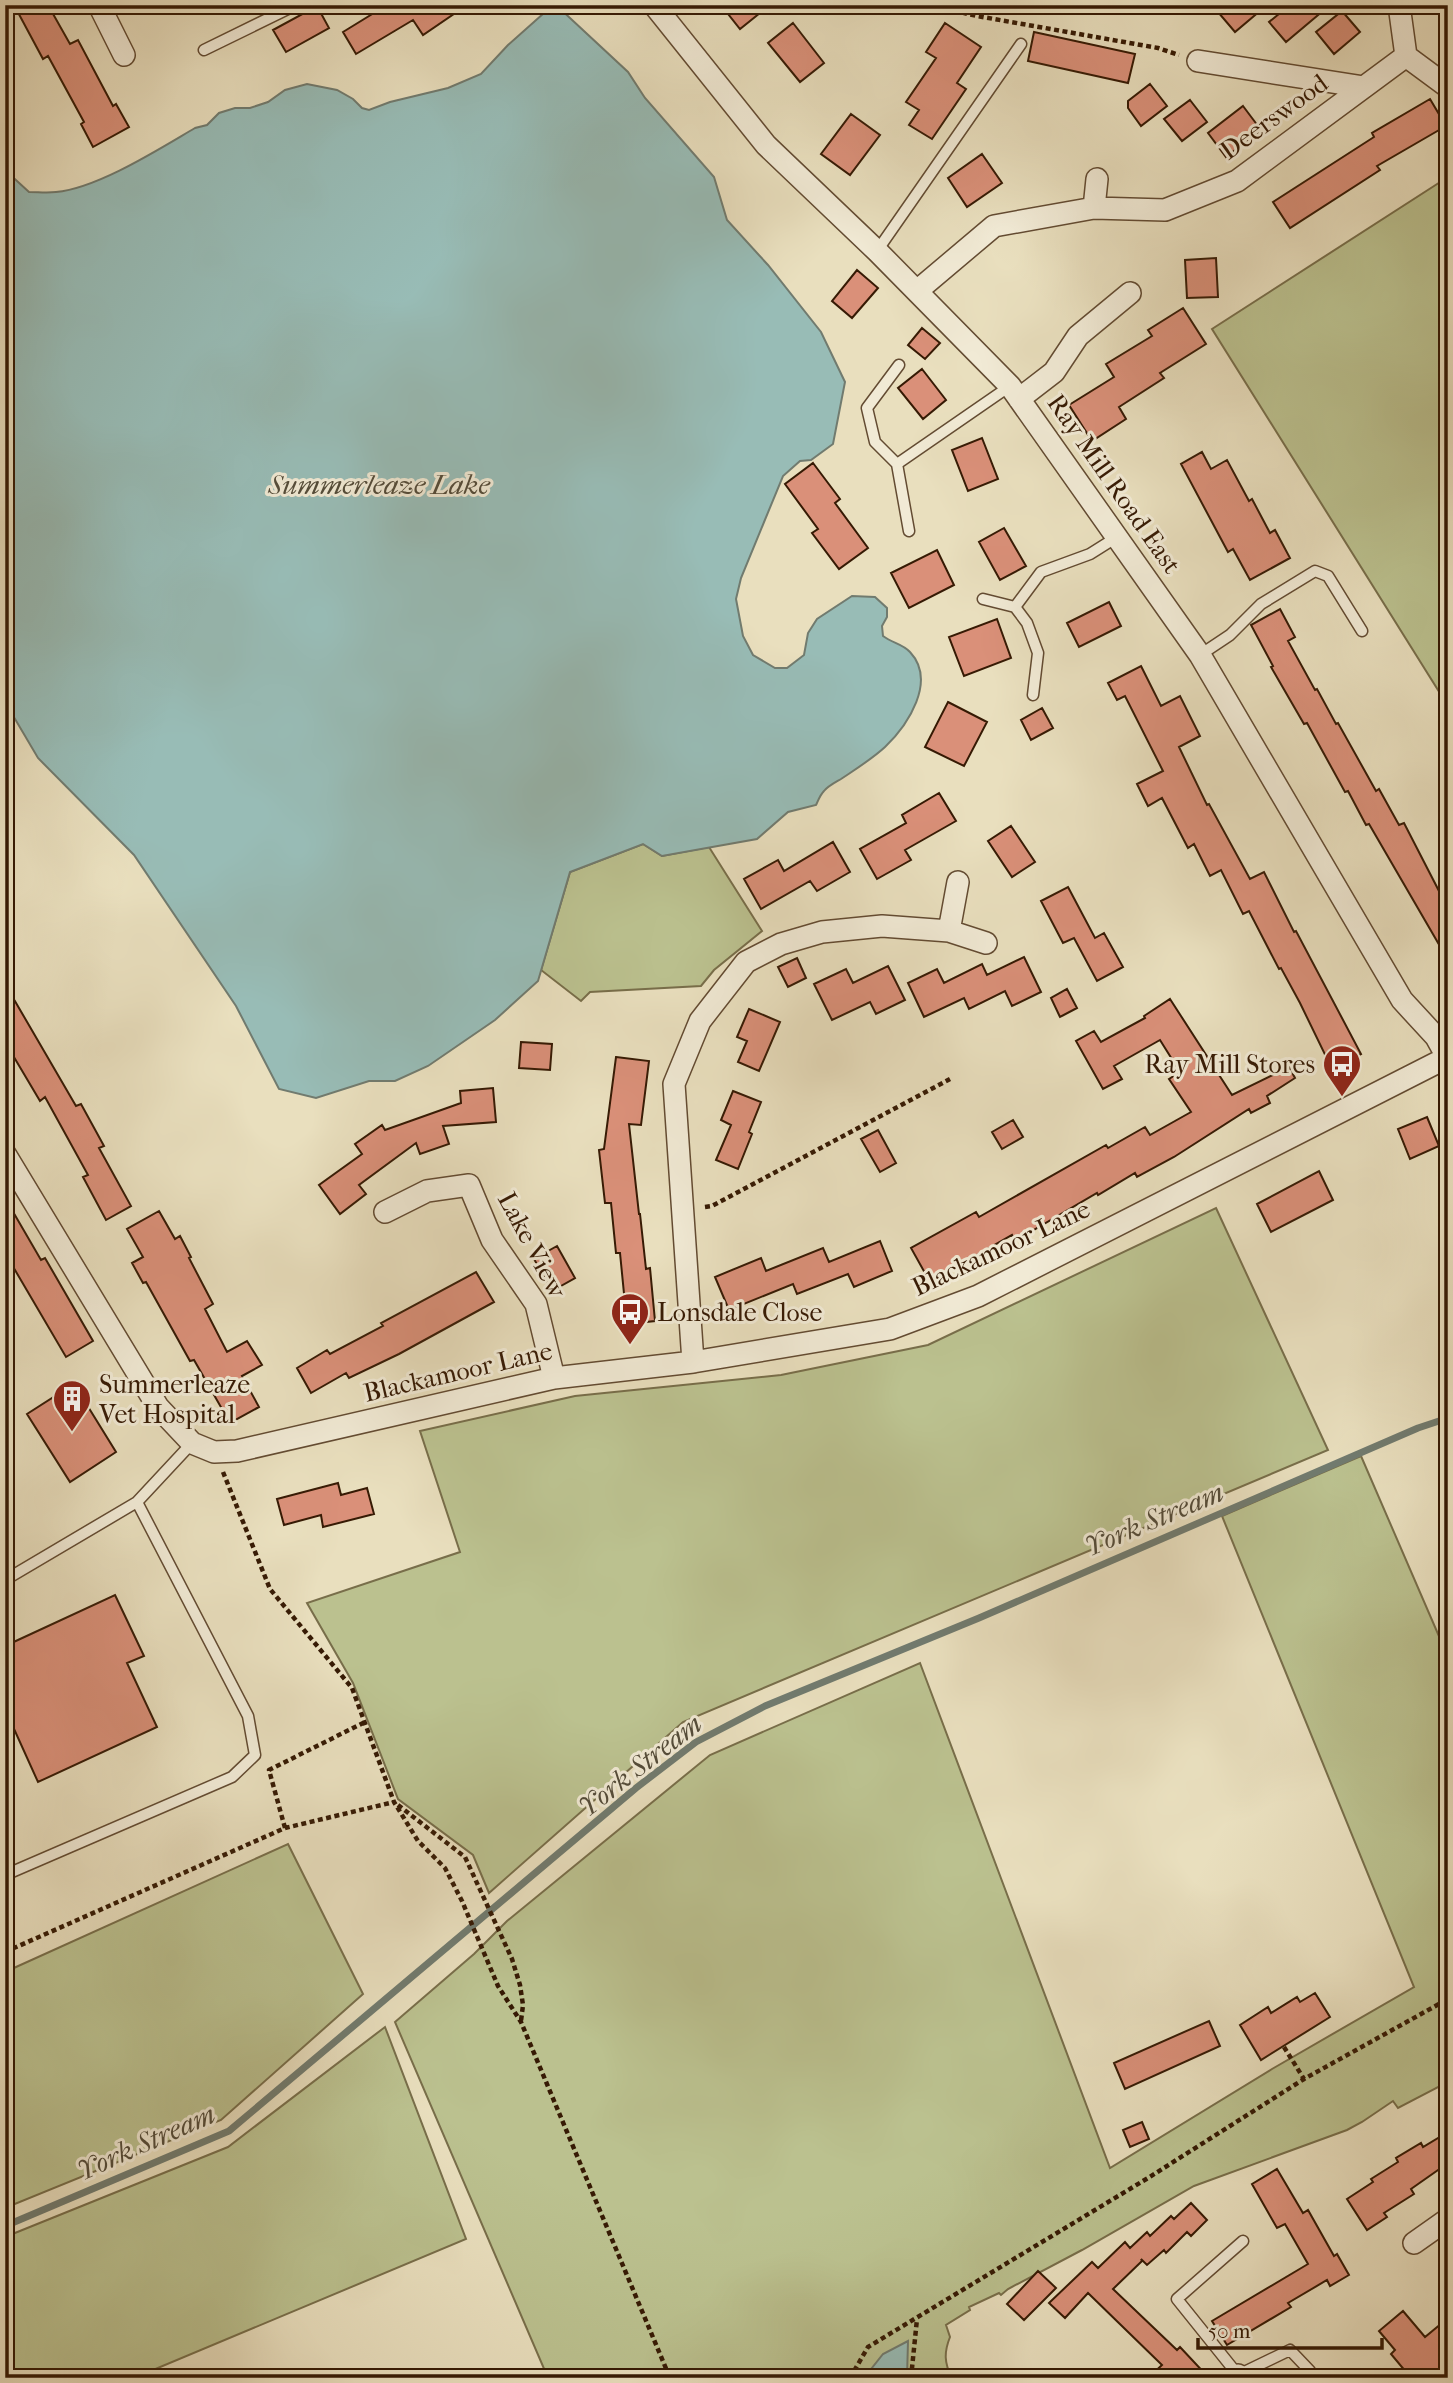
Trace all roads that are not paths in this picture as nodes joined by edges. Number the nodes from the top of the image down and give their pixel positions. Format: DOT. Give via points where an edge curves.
graph roads {
  1 [pos="99,5"];
  2 [pos="296,5"];
  3 [pos="654,5"];
  4 [pos="1399,5"];
  5 [pos="1021,44"];
  6 [pos="204,50"];
  7 [pos="124,55"];
  8 [pos="1406,55"];
  9 [pos="1198,61"];
  10 [pos="1364,87"];
  11 [pos="1448,87"];
  12 [pos="1097,179"];
  13 [pos="1094,208"];
  14 [pos="877,251"];
  15 [pos="916,291"];
  16 [pos="1130,293"];
  17 [pos="899,365"];
  18 [pos="1014,392"];
  19 [pos="897,464"];
  20 [pos="909,531"];
  21 [pos="1117,537"];
  22 [pos="983,599"];
  23 [pos="1015,607"];
  24 [pos="1362,631"];
  25 [pos="1200,655"];
  26 [pos="1033,695"];
  27 [pos="958,882"];
  28 [pos="949,930"];
  29 [pos="986,943"];
  30 [pos="1447,1057"];
  31 [pos="5,1154"];
  32 [pos="385,1212"];
  33 [pos="694,1362"];
  34 [pos="554,1378"];
  35 [pos="192,1443"];
  36 [pos="137,1502"];
  37 [pos="5,1580"];
  38 [pos="5,1875"];
  39 [pos="1448,2219"];
  40 [pos="1243,2241"];
  41 [pos="1414,2243"];
  42 [pos="1311,2371"];
  43 [pos="1237,2377"];
  1 -- 7 [label="street"];
  2 -- 6 [label="lane"];
  3 -- 14 [label="street, Ray Mill Road East" via="766,145"];
  4 -- 8 [label="street"];
  5 -- 14 [label="lane"];
  8 -- 10 [label="street, Deerswood"];
  8 -- 11 [label="street"];
  9 -- 10 [label="street, Deerswood"];
  10 -- 13 [label="street, Deerswood" via="1237,181 1166,210"];
  12 -- 13 [label="street"];
  13 -- 15 [label="street, Deerswood" via="994,226"];
  14 -- 15 [label="street, Ray Mill Road East"];
  15 -- 18 [label="street, Ray Mill Road East"];
  16 -- 18 [label="street" via="1078,336 1054,372"];
  17 -- 19 [label="lane" via="867,408 875,442"];
  18 -- 19 [label="lane"];
  18 -- 21 [label="street, Ray Mill Road East"];
  19 -- 20 [label="lane"];
  21 -- 23 [label="lane" via="1090,554 1041,572"];
  21 -- 25 [label="street, Ray Mill Road East"];
  22 -- 23 [label="lane"];
  23 -- 26 [label="lane" via="1027,623 1038,653"];
  24 -- 25 [label="lane" via="1328,576 1315,571 1261,604 1230,635"];
  25 -- 30 [label="street, Ray Mill Road East" via="1402,1000 1436,1037"];
  27 -- 28 [label="street"];
  28 -- 29 [label="street"];
  28 -- 33 [label="street" via="882,926 822,932 782,944 746,962 701,1021 674,1084"];
  30 -- 33 [label="street, Blackamoor Lane" via="978,1296 890,1329"];
  31 -- 35 [label="street" via="158,1407"];
  32 -- 34 [label="street, Lake View" via="427,1191 469,1185 492,1240 536,1304"];
  33 -- 34 [label="street, Blackamoor Lane"];
  34 -- 35 [label="street, Blackamoor Lane" via="237,1451 214,1452"];
  35 -- 36 [label="lane"];
  36 -- 37 [label="lane"];
  36 -- 38 [label="lane" via="248,1716 256,1755 232,1777"];
  39 -- 41 [label="street"];
  40 -- 43 [label="lane" via="1177,2299"];
  42 -- 43 [label="lane" via="1290,2350"];
}
